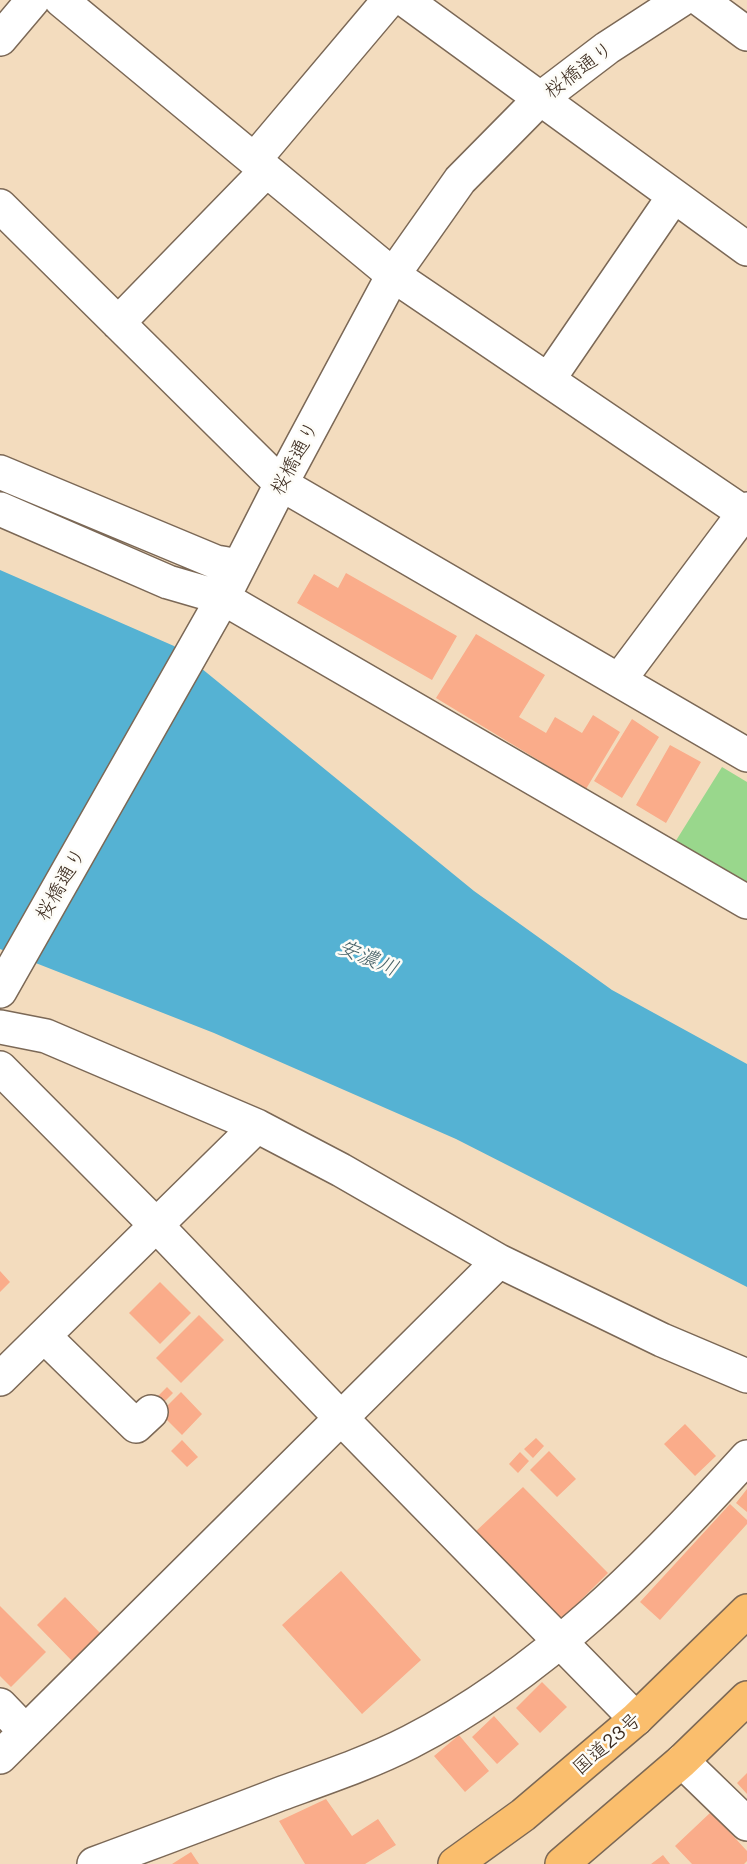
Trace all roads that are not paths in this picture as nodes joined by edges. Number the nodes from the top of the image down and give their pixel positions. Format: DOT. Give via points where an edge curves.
graph roads {
  1 [pos="33,0"];
  2 [pos="61,0"];
  3 [pos="389,0"];
  4 [pos="405,0"];
  5 [pos="681,0"];
  6 [pos="701,0"];
  7 [pos="747,34"];
  8 [pos="0,39"];
  9 [pos="540,99"];
  10 [pos="260,166"];
  11 [pos="674,196"];
  12 [pos="0,206"];
  13 [pos="747,249"];
  14 [pos="393,275"];
  15 [pos="118,323"];
  16 [pos="548,380"];
  17 [pos="0,472"];
  18 [pos="281,484"];
  19 [pos="0,509"];
  20 [pos="746,512"];
  21 [pos="239,566"];
  22 [pos="223,598"];
  23 [pos="620,680"];
  24 [pos="747,755"];
  25 [pos="747,902"];
  26 [pos="0,991"];
  27 [pos="6,1028"];
  28 [pos="3,1071"];
  29 [pos="257,1126"];
  30 [pos="157,1226"];
  31 [pos="499,1261"];
  32 [pos="44,1336"];
  33 [pos="747,1376"];
  34 [pos="0,1379"];
  35 [pos="151,1412"];
  36 [pos="340,1418"];
  37 [pos="747,1457"];
  38 [pos="747,1611"];
  39 [pos="561,1642"];
  40 [pos="747,1698"];
  41 [pos="0,1705"];
  42 [pos="636,1719"];
  43 [pos="25,1731"];
  44 [pos="0,1757"];
  45 [pos="682,1761"];
  46 [pos="747,1824"];
  47 [pos="94,1864"];
  48 [pos="455,1864"];
  49 [pos="562,1864"];
  1 -- 8 [label="street"];
  2 -- 10 [label="street"];
  3 -- 10 [label="street"];
  4 -- 9 [label="street"];
  5 -- 9 [label="street, 桜橋通り" via="607,48"];
  6 -- 7 [label="street"];
  9 -- 11 [label="street"];
  9 -- 14 [label="street, 桜橋通り" via="460,180"];
  10 -- 14 [label="street"];
  10 -- 15 [label="street"];
  11 -- 13 [label="street"];
  11 -- 16 [label="street"];
  12 -- 15 [label="street"];
  14 -- 16 [label="street"];
  14 -- 18 [label="street, 桜橋通り"];
  15 -- 18 [label="street"];
  16 -- 20 [label="street"];
  17 -- 21 [label="street" via="216,562"];
  18 -- 21 [label="street, 桜橋通り"];
  18 -- 23 [label="street"];
  19 -- 22 [label="street" via="168,582"];
  20 -- 23 [label="street"];
  21 -- 22 [label="street, 桜橋通り"];
  22 -- 25 [label="street"];
  22 -- 26 [label="street, 桜橋通り"];
  23 -- 24 [label="street"];
  27 -- 28 [label="street"];
  27 -- 29 [label="street" via="46,1036"];
  28 -- 30 [label="street"];
  29 -- 30 [label="street"];
  29 -- 31 [label="street"];
  30 -- 32 [label="street"];
  30 -- 36 [label="street"];
  31 -- 33 [label="street" via="662,1340"];
  31 -- 36 [label="street"];
  32 -- 34 [label="street"];
  32 -- 35 [label="street" via="136,1426"];
  36 -- 39 [label="street"];
  36 -- 43 [label="street"];
  37 -- 39 [label="street" via="656,1554"];
  38 -- 42 [label="highway, 国道23号"];
  39 -- 42 [label="street"];
  39 -- 47 [label="street" via="486,1698 411,1742 357,1766"];
  40 -- 45 [label="highway"];
  41 -- 43 [label="street"];
  42 -- 48 [label="highway, 国道23号" via="523,1815"];
  43 -- 44 [label="street"];
  45 -- 46 [label="street"];
  45 -- 49 [label="highway"];
}
